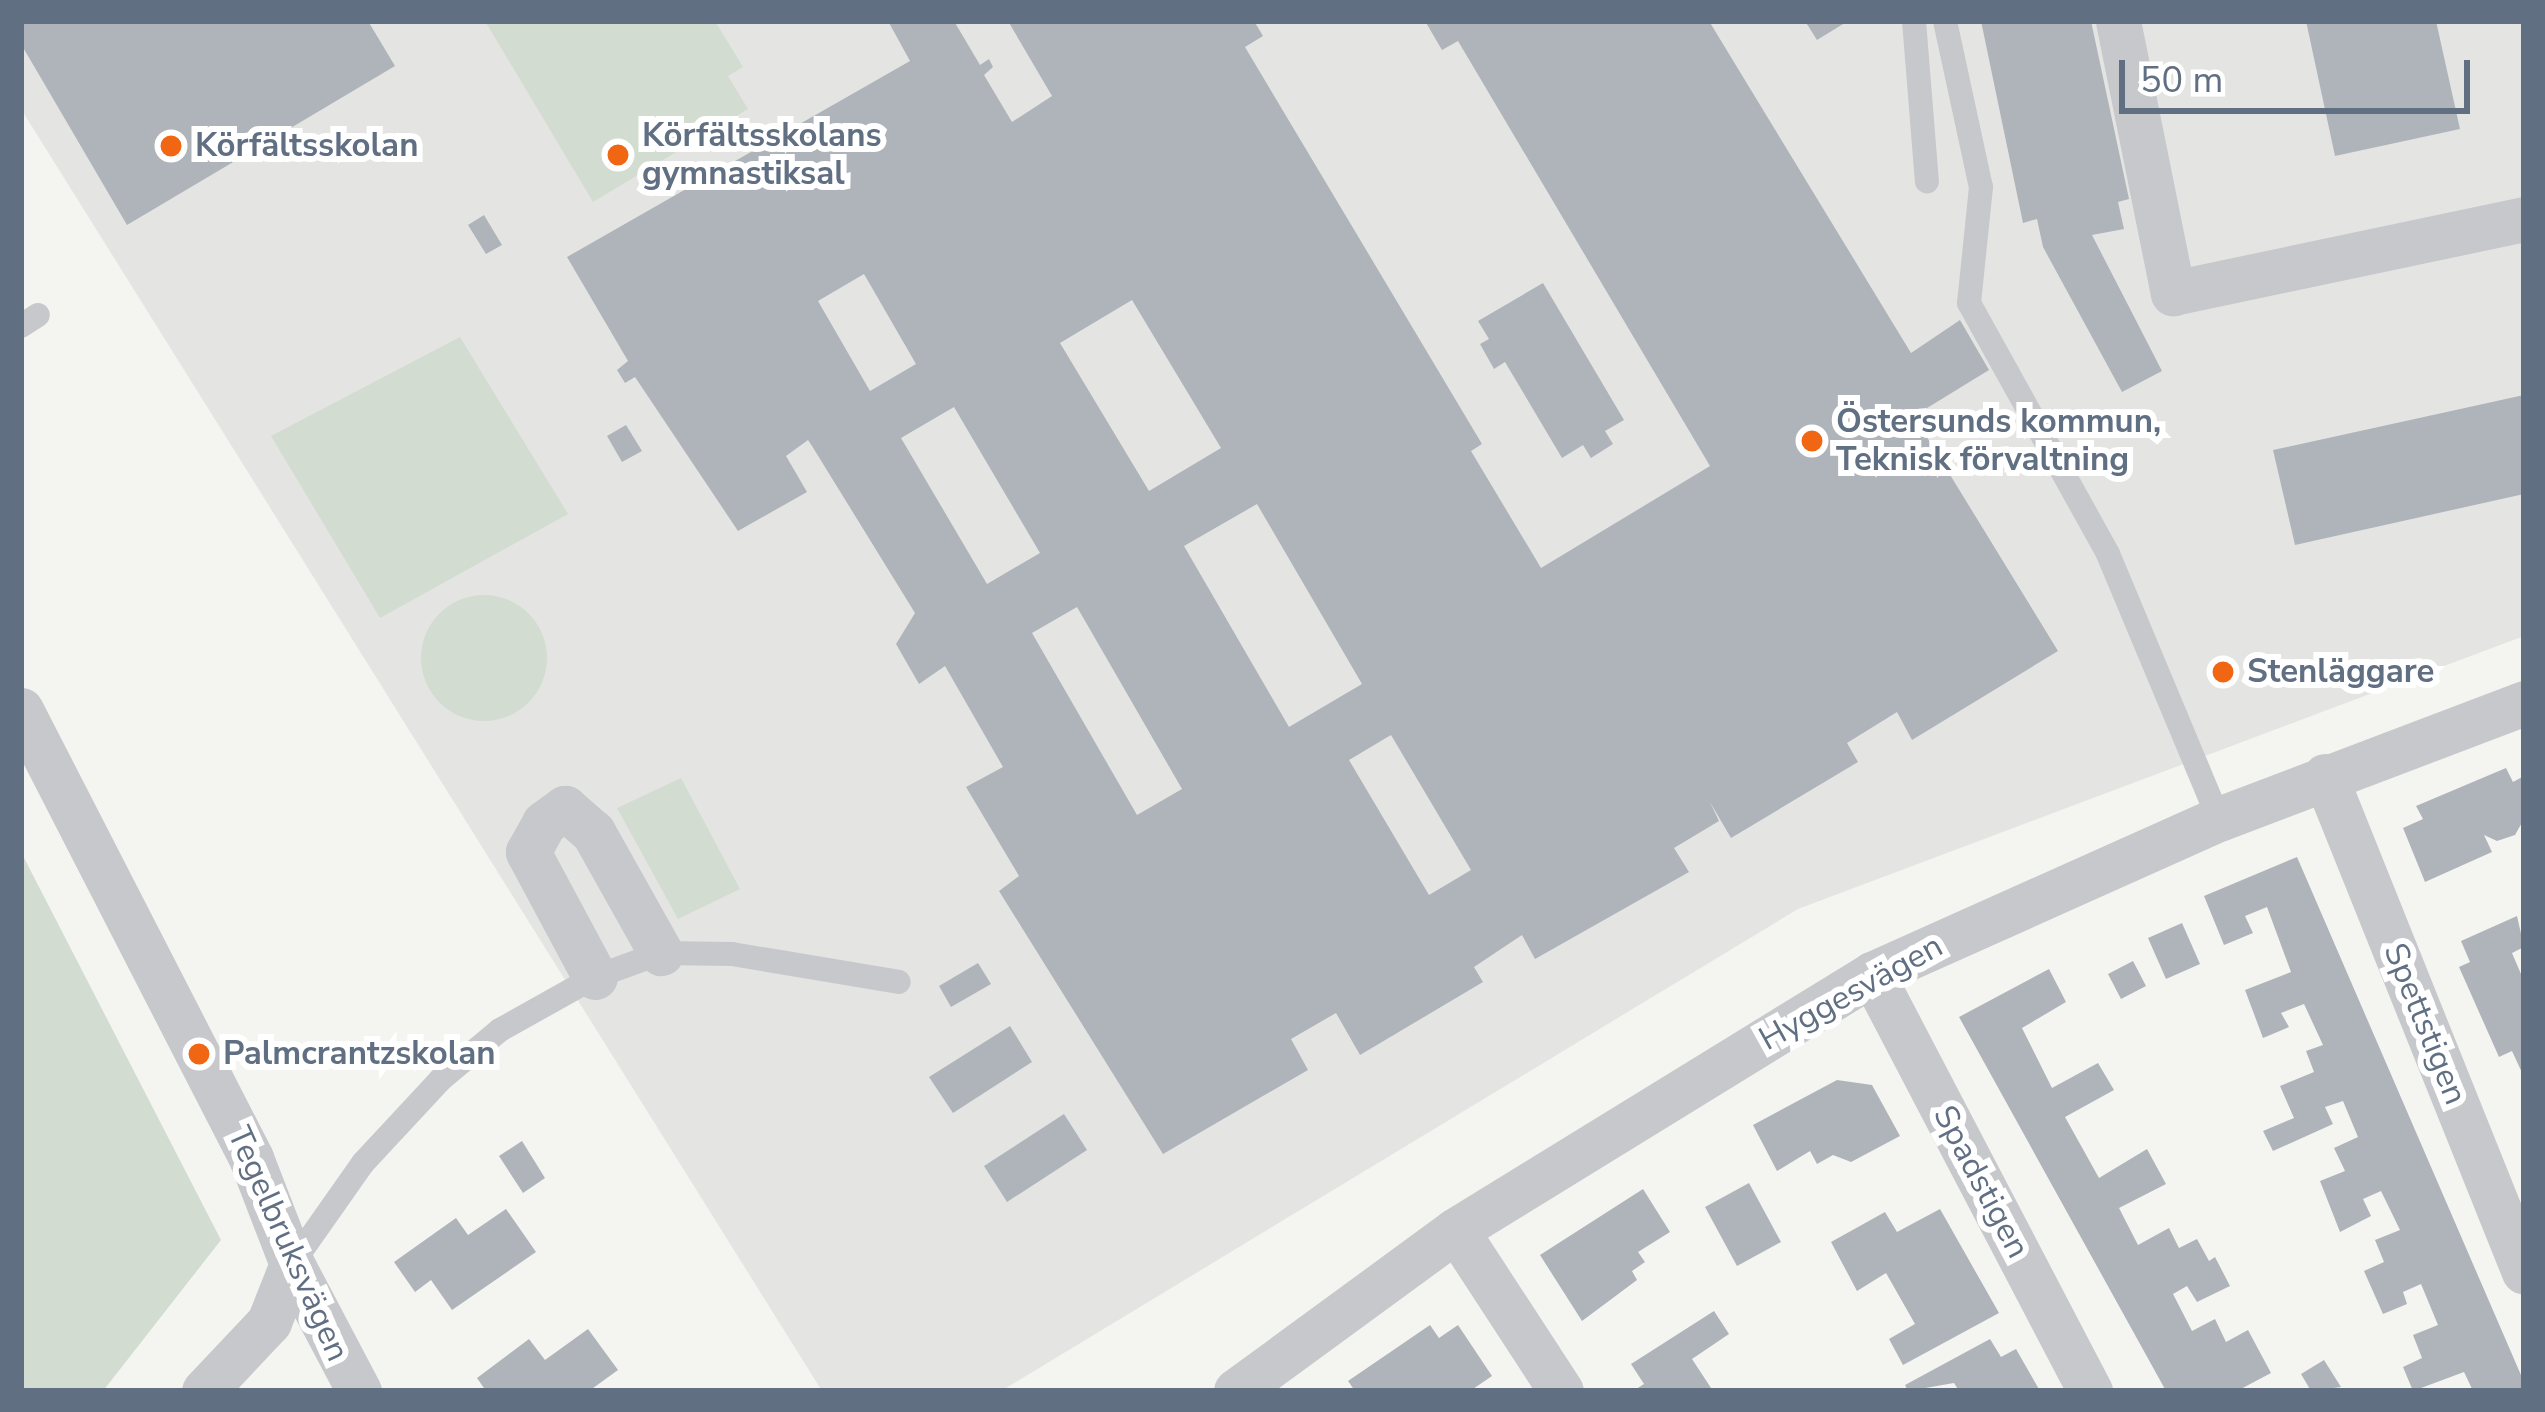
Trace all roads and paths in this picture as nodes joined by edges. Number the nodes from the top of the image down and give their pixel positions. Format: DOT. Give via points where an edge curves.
graph roads {
  1 [pos="1914,21"];
  2 [pos="1946,21"];
  3 [pos="2118,21"];
  4 [pos="1928,182"];
  5 [pos="2524,219"];
  6 [pos="27,325"];
  7 [pos="21,348"];
  8 [pos="2524,704"];
  9 [pos="21,710"];
  10 [pos="2325,776"];
  11 [pos="2219,819"];
  12 [pos="661,953"];
  13 [pos="1872,974"];
  14 [pos="595,977"];
  15 [pos="899,982"];
  16 [pos="1456,1230"];
  17 [pos="292,1264"];
  18 [pos="2524,1272"];
  19 [pos="204,1391"];
  20 [pos="359,1391"];
  21 [pos="1235,1391"];
  22 [pos="1562,1391"];
  23 [pos="2090,1391"];
  1 -- 4 [label="lane"];
  2 -- 11 [label="lane" via="1981,187 1969,303 2108,554"];
  3 -- 5 [label="street" via="2173,293"];
  6 -- 7 [label="lane"];
  8 -- 10 [label="street, Hyggesvägen"];
  9 -- 17 [label="street, Tegelbruksvägen" via="251,1158"];
  10 -- 11 [label="street, Hyggesvägen"];
  10 -- 18 [label="street, Spettstigen"];
  11 -- 13 [label="street, Hyggesvägen"];
  12 -- 14 [label="lane"];
  12 -- 14 [label="street" via="593,832 565,808 544,823 528,852"];
  12 -- 15 [label="lane" via="806,962"];
  13 -- 16 [label="street, Hyggesvägen"];
  13 -- 23 [label="street, Spadstigen"];
  14 -- 17 [label="lane" via="500,1030 440,1080 363,1163"];
  16 -- 21 [label="street, Hyggesvägen"];
  16 -- 22 [label="street"];
  17 -- 19 [label="street" via="269,1322"];
  17 -- 20 [label="street, Tegelbruksvägen"];
}
